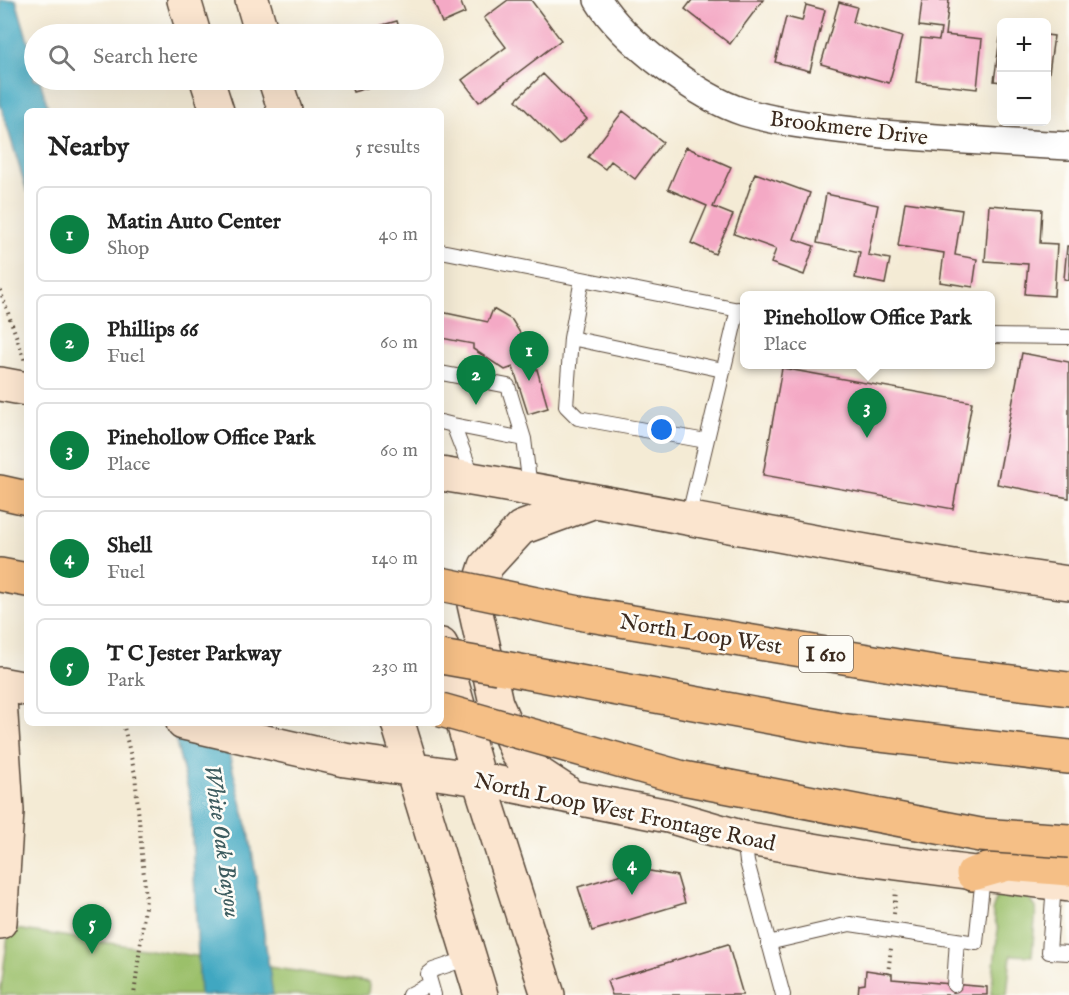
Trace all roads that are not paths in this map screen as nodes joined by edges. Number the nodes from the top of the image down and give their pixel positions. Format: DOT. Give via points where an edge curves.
graph roads {
  1 [pos="184,0"];
  2 [pos="252,0"];
  3 [pos="598,0"];
  4 [pos="191,24"];
  5 [pos="259,24"];
  6 [pos="210,90"];
  7 [pos="278,90"];
  8 [pos="216,108"];
  9 [pos="284,108"];
  10 [pos="1069,146"];
  11 [pos="444,252"];
  12 [pos="582,279"];
  13 [pos="740,310"];
  14 [pos="740,313"];
  15 [pos="995,336"];
  16 [pos="1069,336"];
  17 [pos="571,338"];
  18 [pos="723,370"];
  19 [pos="444,374"];
  20 [pos="0,384"];
  21 [pos="24,388"];
  22 [pos="447,423"];
  23 [pos="524,438"];
  24 [pos="706,441"];
  25 [pos="444,474"];
  26 [pos="474,479"];
  27 [pos="530,490"];
  28 [pos="0,492"];
  29 [pos="24,497"];
  30 [pos="593,502"];
  31 [pos="687,519"];
  32 [pos="0,575"];
  33 [pos="24,579"];
  34 [pos="1069,583"];
  35 [pos="444,585"];
  36 [pos="444,656"];
  37 [pos="444,658"];
  38 [pos="0,684"];
  39 [pos="24,688"];
  40 [pos="1069,688"];
  41 [pos="0,699"];
  42 [pos="444,711"];
  43 [pos="196,726"];
  44 [pos="399,726"];
  45 [pos="1069,757"];
  46 [pos="411,769"];
  47 [pos="479,779"];
  48 [pos="574,798"];
  49 [pos="744,838"];
  50 [pos="1069,841"];
  51 [pos="978,875"];
  52 [pos="1064,879"];
  53 [pos="0,922"];
  54 [pos="957,940"];
  55 [pos="768,943"];
  56 [pos="1069,953"];
  57 [pos="469,958"];
  58 [pos="954,985"];
  59 [pos="432,989"];
  60 [pos="409,995"];
  61 [pos="481,995"];
  62 [pos="548,995"];
  63 [pos="783,995"];
  1 -- 4 [label="main road"];
  2 -- 5 [label="main road"];
  3 -- 10 [label="street, Brookmere Drive" via="636,44 687,83 742,111 815,127"];
  6 -- 8 [label="main road"];
  7 -- 9 [label="main road"];
  11 -- 12 [label="lane"];
  12 -- 13 [label="lane"];
  12 -- 17 [label="lane"];
  14 -- 18 [label="lane"];
  15 -- 16 [label="lane"];
  17 -- 18 [label="lane"];
  17 -- 24 [label="lane" via="566,406 570,412 578,418"];
  18 -- 24 [label="lane"];
  19 -- 23 [label="lane" via="508,386"];
  20 -- 21 [label="main road"];
  22 -- 23 [label="lane"];
  22 -- 26 [label="lane"];
  23 -- 27 [label="lane"];
  24 -- 31 [label="lane"];
  25 -- 26 [label="main road"];
  26 -- 27 [label="main road"];
  27 -- 30 [label="main road"];
  28 -- 29 [label="highway"];
  30 -- 31 [label="main road"];
  30 -- 48 [label="main road" via="521,528 486,566 474,604 496,703 518,754 536,772"];
  31 -- 34 [label="main road"];
  32 -- 33 [label="highway"];
  35 -- 40 [label="highway, North Loop West / I 610, bridge" via="584,614 940,673"];
  36 -- 47 [label="main road"];
  37 -- 45 [label="highway, bridge" via="846,731"];
  38 -- 39 [label="main road"];
  41 -- 53 [label="main road" via="8,811"];
  42 -- 50 [label="highway, bridge" via="683,778 980,835"];
  43 -- 46 [label="main road, North Loop West Frontage Road" via="345,760"];
  44 -- 46 [label="main road"];
  46 -- 47 [label="main road, North Loop West Frontage Road"];
  46 -- 57 [label="main road"];
  47 -- 48 [label="main road, North Loop West Frontage Road"];
  47 -- 62 [label="main road"];
  48 -- 49 [label="main road, North Loop West Frontage Road" via="668,816"];
  49 -- 51 [label="main road, North Loop West Frontage Road"];
  49 -- 55 [label="lane"];
  51 -- 52 [label="highway" via="1008,864"];
  51 -- 54 [label="lane" via="976,943"];
  52 -- 56 [label="lane" via="1049,952"];
  54 -- 55 [label="lane" via="850,924"];
  54 -- 58 [label="lane"];
  55 -- 63 [label="lane"];
  57 -- 59 [label="lane" via="428,974"];
  57 -- 61 [label="main road"];
  59 -- 60 [label="lane"];
}
